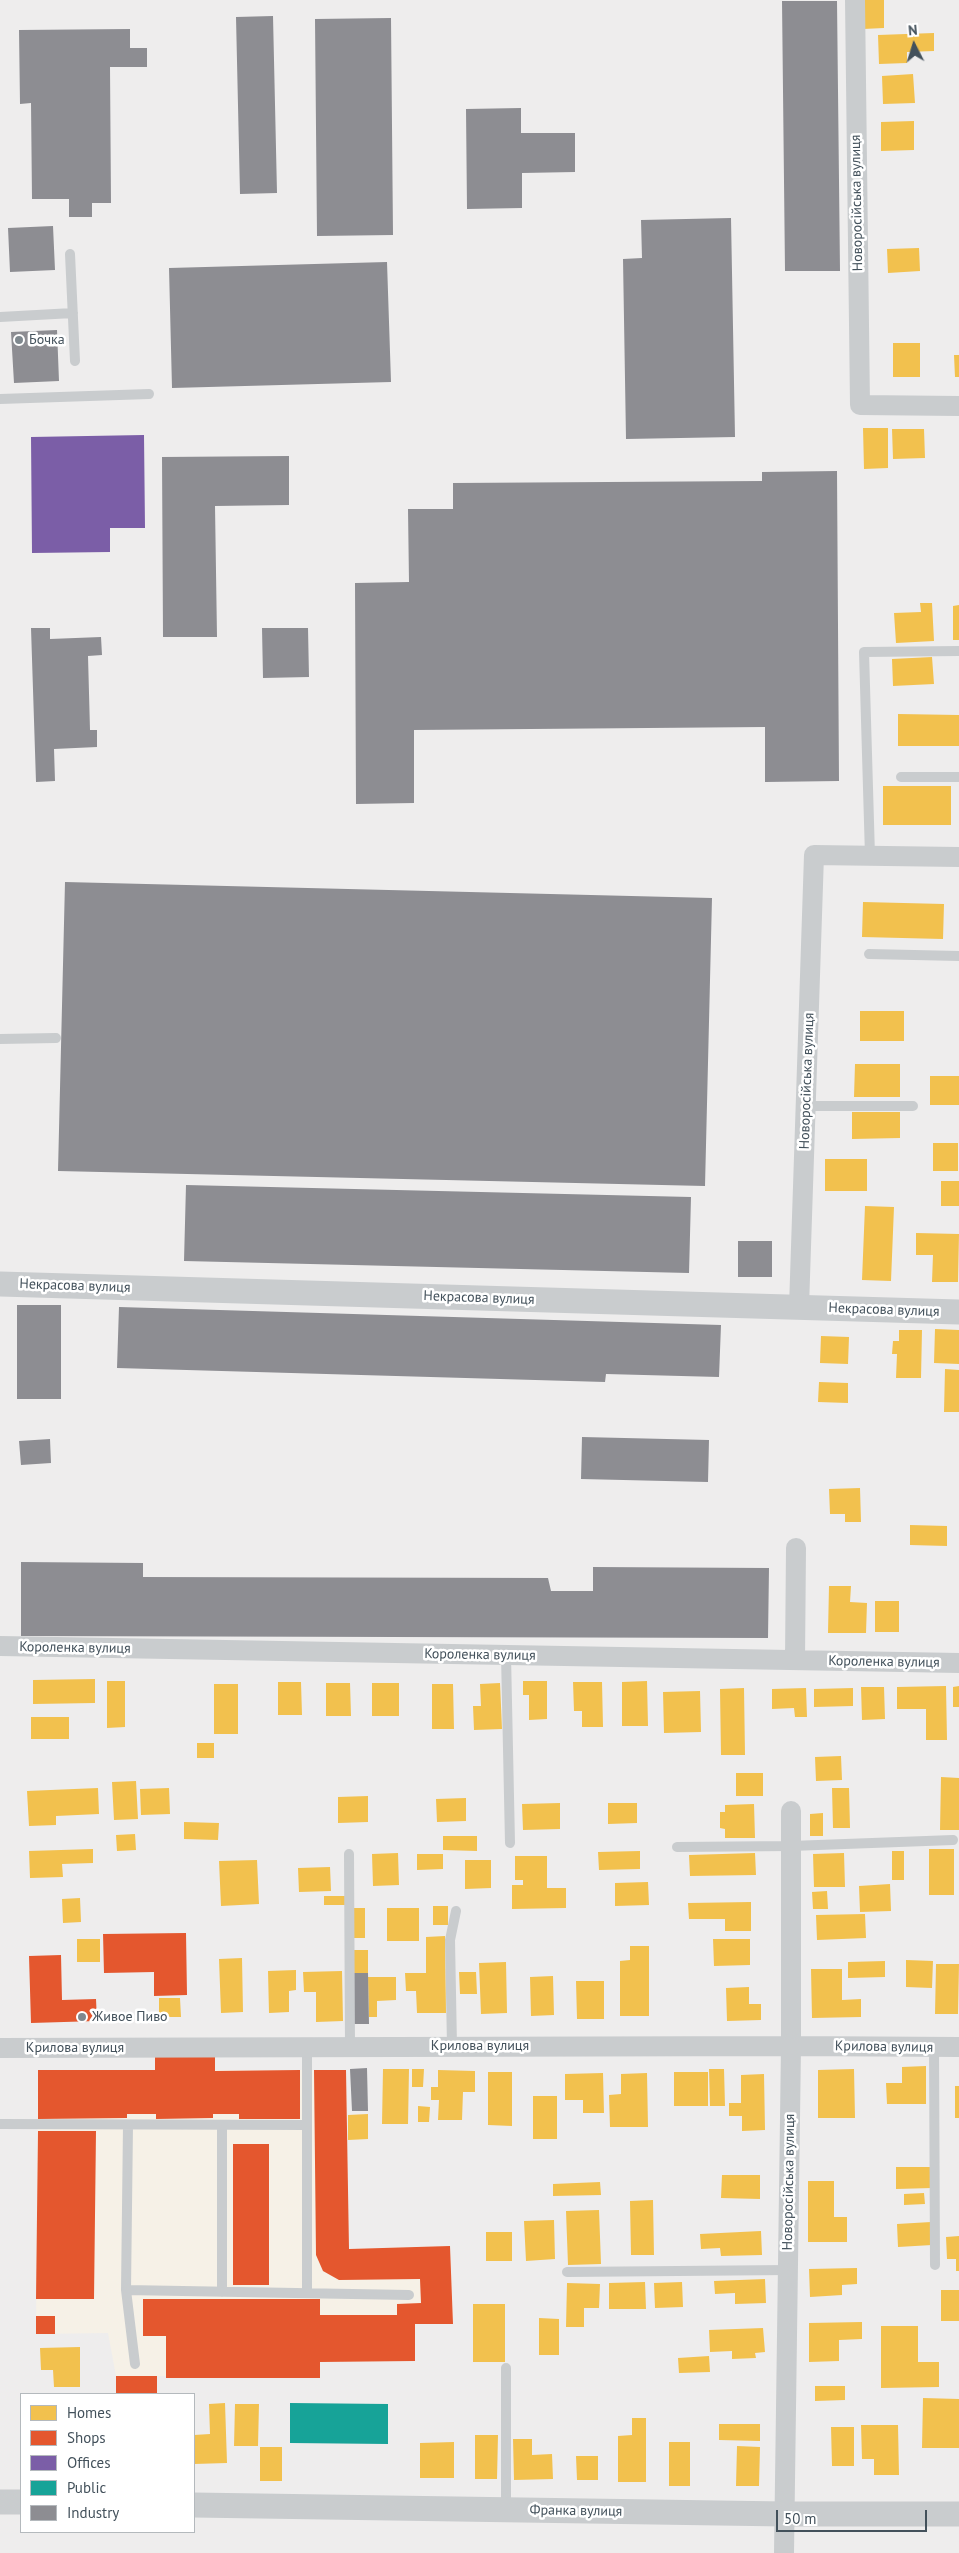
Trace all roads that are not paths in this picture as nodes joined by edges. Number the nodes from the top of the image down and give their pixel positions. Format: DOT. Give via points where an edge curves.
graph roads {
  1 [pos="855,0"];
  2 [pos="70,254"];
  3 [pos="73,314"];
  4 [pos="0,316"];
  5 [pos="75,361"];
  6 [pos="149,394"];
  7 [pos="0,399"];
  8 [pos="959,406"];
  9 [pos="959,650"];
  10 [pos="901,777"];
  11 [pos="959,778"];
  12 [pos="870,856"];
  13 [pos="959,857"];
  14 [pos="869,954"];
  15 [pos="959,956"];
  16 [pos="56,1038"];
  17 [pos="0,1039"];
  18 [pos="806,1106"];
  19 [pos="913,1106"];
  20 [pos="0,1284"];
  21 [pos="799,1307"];
  22 [pos="959,1312"];
  23 [pos="796,1548"];
  24 [pos="0,1646"];
  25 [pos="506,1655"];
  26 [pos="795,1660"];
  27 [pos="959,1663"];
  28 [pos="791,1812"];
  29 [pos="952,1840"];
  30 [pos="510,1843"];
  31 [pos="791,1846"];
  32 [pos="676,1847"];
  33 [pos="349,1854"];
  34 [pos="456,1911"];
  35 [pos="452,2046"];
  36 [pos="791,2046"];
  37 [pos="307,2047"];
  38 [pos="350,2047"];
  39 [pos="934,2047"];
  40 [pos="0,2048"];
  41 [pos="959,2048"];
  42 [pos="0,2124"];
  43 [pos="128,2124"];
  44 [pos="222,2125"];
  45 [pos="307,2125"];
  46 [pos="935,2265"];
  47 [pos="788,2270"];
  48 [pos="567,2272"];
  49 [pos="126,2290"];
  50 [pos="222,2292"];
  51 [pos="307,2292"];
  52 [pos="409,2295"];
  53 [pos="135,2364"];
  54 [pos="506,2368"];
  55 [pos="0,2502"];
  56 [pos="20,2502"];
  57 [pos="195,2505"];
  58 [pos="506,2510"];
  59 [pos="785,2514"];
  60 [pos="959,2514"];
  61 [pos="784,2553"];
  1 -- 8 [label="street, Новоросійська вулиця" via="860,405"];
  2 -- 3 [label="lane"];
  3 -- 4 [label="lane"];
  3 -- 5 [label="lane"];
  6 -- 7 [label="lane"];
  9 -- 12 [label="lane" via="864,652"];
  10 -- 11 [label="lane"];
  12 -- 13 [label="street"];
  12 -- 18 [label="street, Новоросійська вулиця" via="814,855"];
  14 -- 15 [label="lane"];
  16 -- 17 [label="lane"];
  18 -- 19 [label="lane"];
  18 -- 21 [label="street, Новоросійська вулиця"];
  20 -- 21 [label="street, Некрасова вулиця"];
  21 -- 22 [label="street, Некрасова вулиця"];
  23 -- 26 [label="street"];
  24 -- 25 [label="street, Короленка вулиця"];
  25 -- 26 [label="street, Короленка вулиця"];
  25 -- 30 [label="lane"];
  26 -- 27 [label="street, Короленка вулиця"];
  28 -- 31 [label="street, Новоросійська вулиця"];
  29 -- 31 [label="lane"];
  31 -- 32 [label="lane"];
  31 -- 36 [label="street, Новоросійська вулиця"];
  33 -- 38 [label="lane"];
  34 -- 35 [label="lane" via="450,1940"];
  35 -- 36 [label="street, Крилова вулиця"];
  35 -- 38 [label="street, Крилова вулиця"];
  36 -- 39 [label="street, Крилова вулиця"];
  36 -- 47 [label="street, Новоросійська вулиця"];
  37 -- 38 [label="street, Крилова вулиця"];
  37 -- 40 [label="street, Крилова вулиця"];
  37 -- 45 [label="lane"];
  39 -- 41 [label="street, Крилова вулиця"];
  39 -- 46 [label="lane"];
  42 -- 43 [label="lane"];
  43 -- 44 [label="lane"];
  43 -- 49 [label="lane"];
  44 -- 45 [label="lane"];
  44 -- 50 [label="lane"];
  45 -- 51 [label="lane"];
  47 -- 48 [label="lane"];
  47 -- 59 [label="street, Новоросійська вулиця"];
  49 -- 50 [label="lane"];
  49 -- 53 [label="lane"];
  50 -- 51 [label="lane"];
  51 -- 52 [label="lane"];
  54 -- 58 [label="lane"];
  55 -- 56 [label="street"];
  57 -- 58 [label="street, Франка вулиця"];
  58 -- 59 [label="street, Франка вулиця"];
  59 -- 60 [label="street, Франка вулиця"];
  59 -- 61 [label="street, Новоросійська вулиця"];
}
